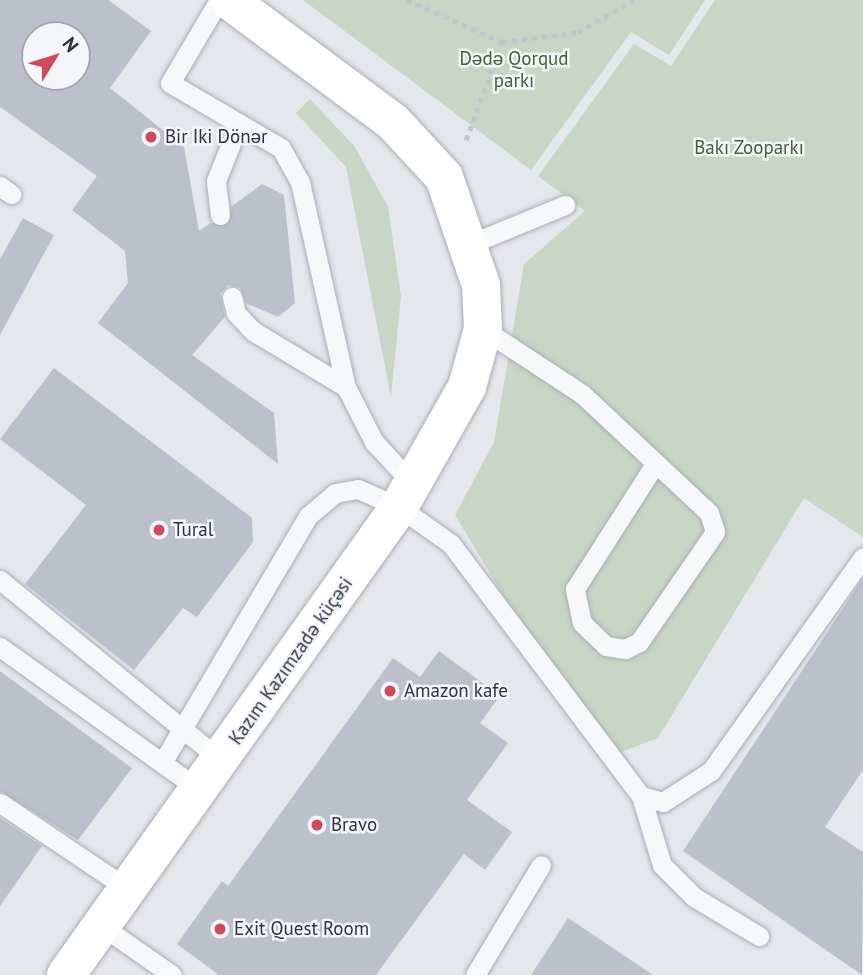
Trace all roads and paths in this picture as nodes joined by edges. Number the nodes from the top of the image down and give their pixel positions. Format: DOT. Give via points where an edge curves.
graph roads {
  1 [pos="219,0"];
  2 [pos="229,0"];
  3 [pos="407,0"];
  4 [pos="634,0"];
  5 [pos="502,42"];
  6 [pos="239,123"];
  7 [pos="475,124"];
  8 [pos="565,205"];
  9 [pos="220,215"];
  10 [pos="470,244"];
  11 [pos="232,297"];
  12 [pos="483,329"];
  13 [pos="346,387"];
  14 [pos="655,464"];
  15 [pos="406,495"];
  16 [pos="863,556"];
  17 [pos="0,580"];
  18 [pos="0,647"];
  19 [pos="182,729"];
  20 [pos="162,763"];
  21 [pos="211,776"];
  22 [pos="641,796"];
  23 [pos="0,803"];
  24 [pos="541,865"];
  25 [pos="131,891"];
  26 [pos="102,926"];
  27 [pos="759,936"];
  28 [pos="66,975"];
  29 [pos="172,975"];
  30 [pos="475,975"];
  1 -- 6 [label="lane" via="170,83"];
  2 -- 10 [label="main road" via="393,122 444,177"];
  3 -- 5 [label="path"];
  4 -- 5 [label="path" via="578,32"];
  5 -- 7 [label="path"];
  6 -- 9 [label="lane" via="216,181"];
  6 -- 13 [label="lane" via="281,148 299,182"];
  8 -- 10 [label="lane"];
  10 -- 12 [label="main road"];
  11 -- 13 [label="lane" via="236,313 253,331"];
  12 -- 14 [label="lane" via="582,394"];
  12 -- 15 [label="main road, Kazım Kazımzadə küçəsi" via="467,387"];
  13 -- 15 [label="lane"];
  14 -- 14 [label="lane" via="575,589 582,623 606,646 625,649 639,642 715,532 709,513"];
  15 -- 19 [label="lane" via="358,488 335,493 308,516"];
  15 -- 21 [label="main road, Kazım Kazımzadə küçəsi"];
  15 -- 22 [label="lane" via="472,569"];
  16 -- 22 [label="lane" via="711,771 663,802"];
  17 -- 19 [label="lane"];
  18 -- 20 [label="lane"];
  19 -- 20 [label="lane"];
  19 -- 21 [label="lane"];
  20 -- 21 [label="lane"];
  21 -- 25 [label="main road, Kazım Kazımzadə küçəsi"];
  22 -- 27 [label="lane" via="662,865 694,897"];
  23 -- 25 [label="lane"];
  24 -- 30 [label="lane"];
  25 -- 26 [label="main road, Kazım Kazımzadə küçəsi"];
  26 -- 28 [label="main road, Kazım Kazımzadə küçəsi"];
  26 -- 29 [label="lane"];
}
